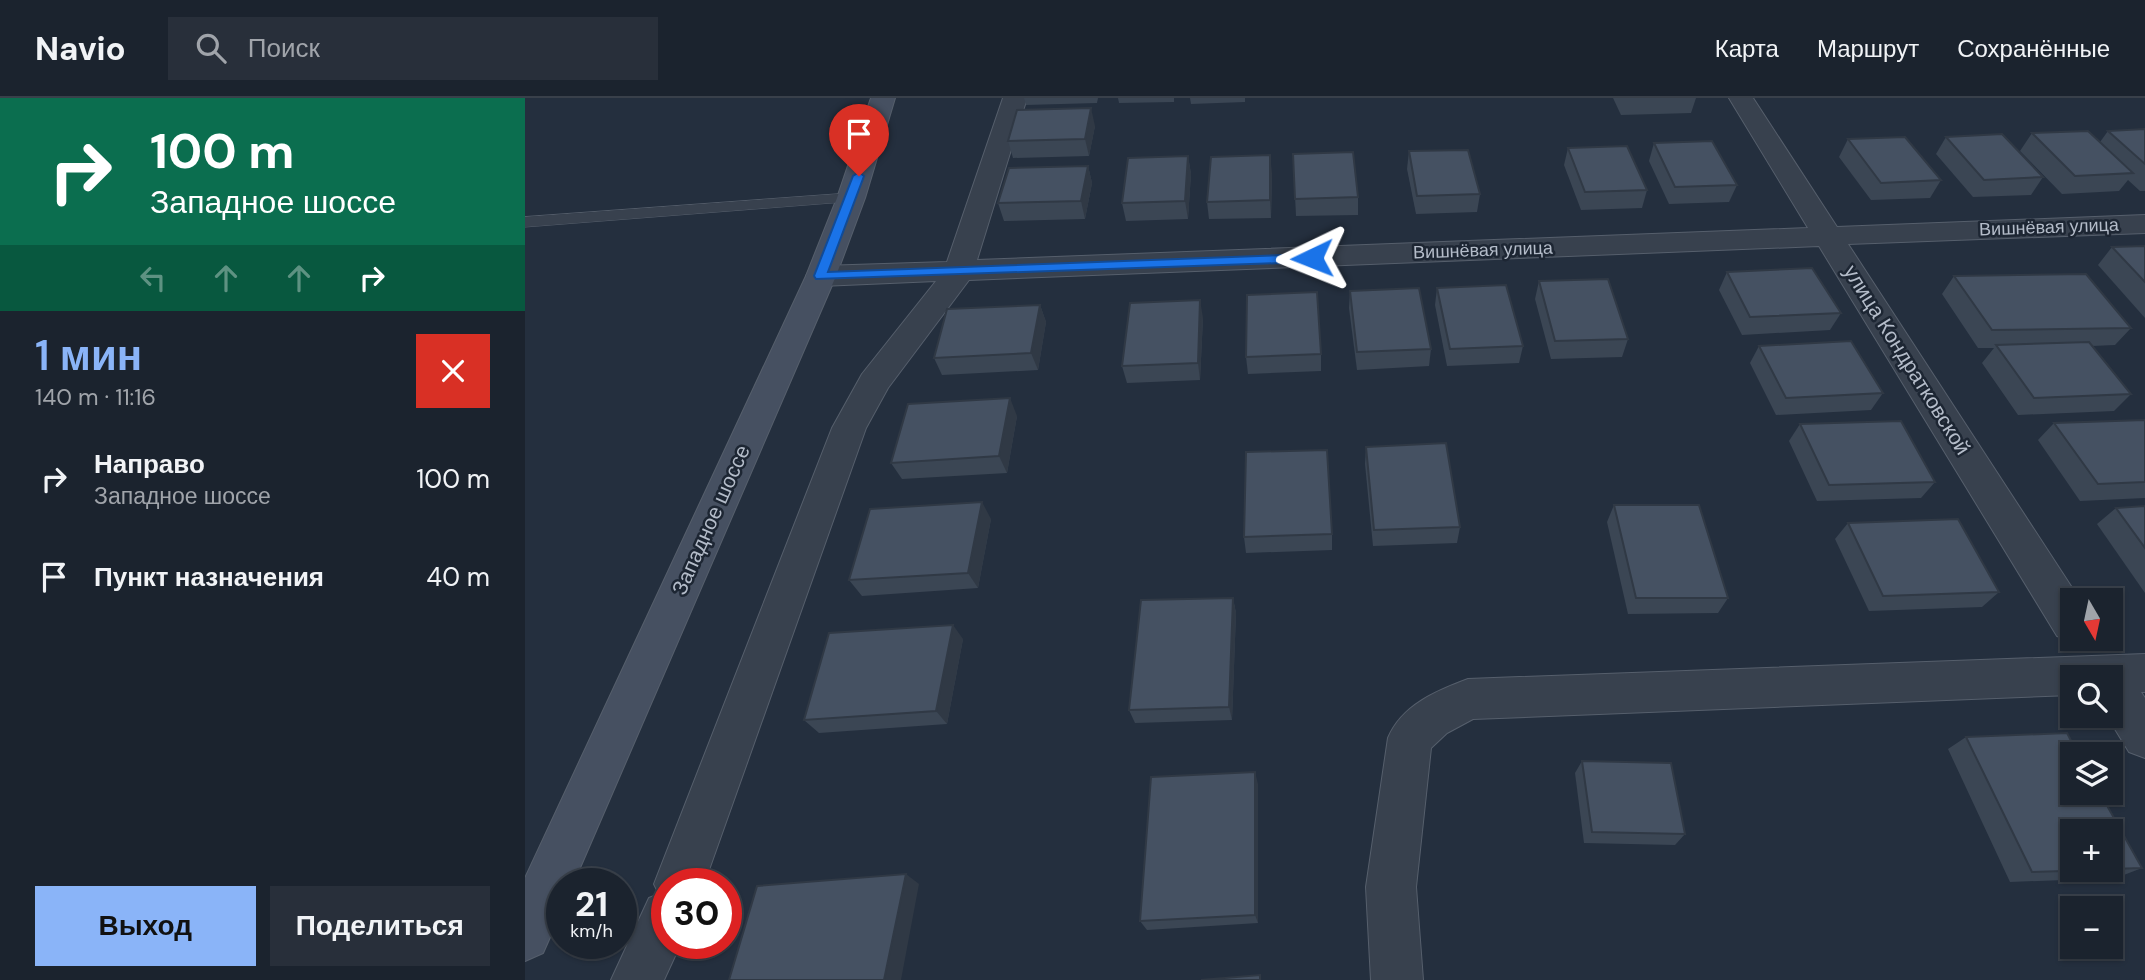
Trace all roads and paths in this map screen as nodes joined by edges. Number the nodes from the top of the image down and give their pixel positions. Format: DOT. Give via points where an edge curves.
graph roads {
  1 [pos="883,98"];
  2 [pos="1016,98"];
  3 [pos="1741,98"];
  4 [pos="851,198"];
  5 [pos="525,222"];
  6 [pos="2145,224"];
  7 [pos="1829,236"];
  8 [pos="958,273"];
  9 [pos="821,276"];
  10 [pos="2060,604"];
  11 [pos="2093,651"];
  12 [pos="2106,665"];
  13 [pos="2060,679"];
  14 [pos="2123,690"];
  15 [pos="2145,737"];
  16 [pos="685,868"];
  17 [pos="525,936"];
  18 [pos="651,950"];
  19 [pos="637,980"];
  20 [pos="1397,980"];
  1 -- 4 [label="main road, Западное шоссе"];
  2 -- 8 [label="street"];
  3 -- 7 [label="street, улица Кондратковской"];
  4 -- 5 [label="lane"];
  4 -- 9 [label="main road, Западное шоссе"];
  6 -- 7 [label="street, Вишнёвая улица"];
  7 -- 8 [label="street, Вишнёвая улица"];
  7 -- 10 [label="street, улица Кондратковской"];
  8 -- 9 [label="street, Вишнёвая улица"];
  8 -- 16 [label="street" via="874,382 849,428"];
  9 -- 17 [label="main road, Западное шоссе"];
  11 -- 12 [label="street"];
  13 -- 20 [label="street" via="1468,699 1431,718 1410,738 1391,887"];
  14 -- 15 [label="street"];
  18 -- 19 [label="street"];
}
